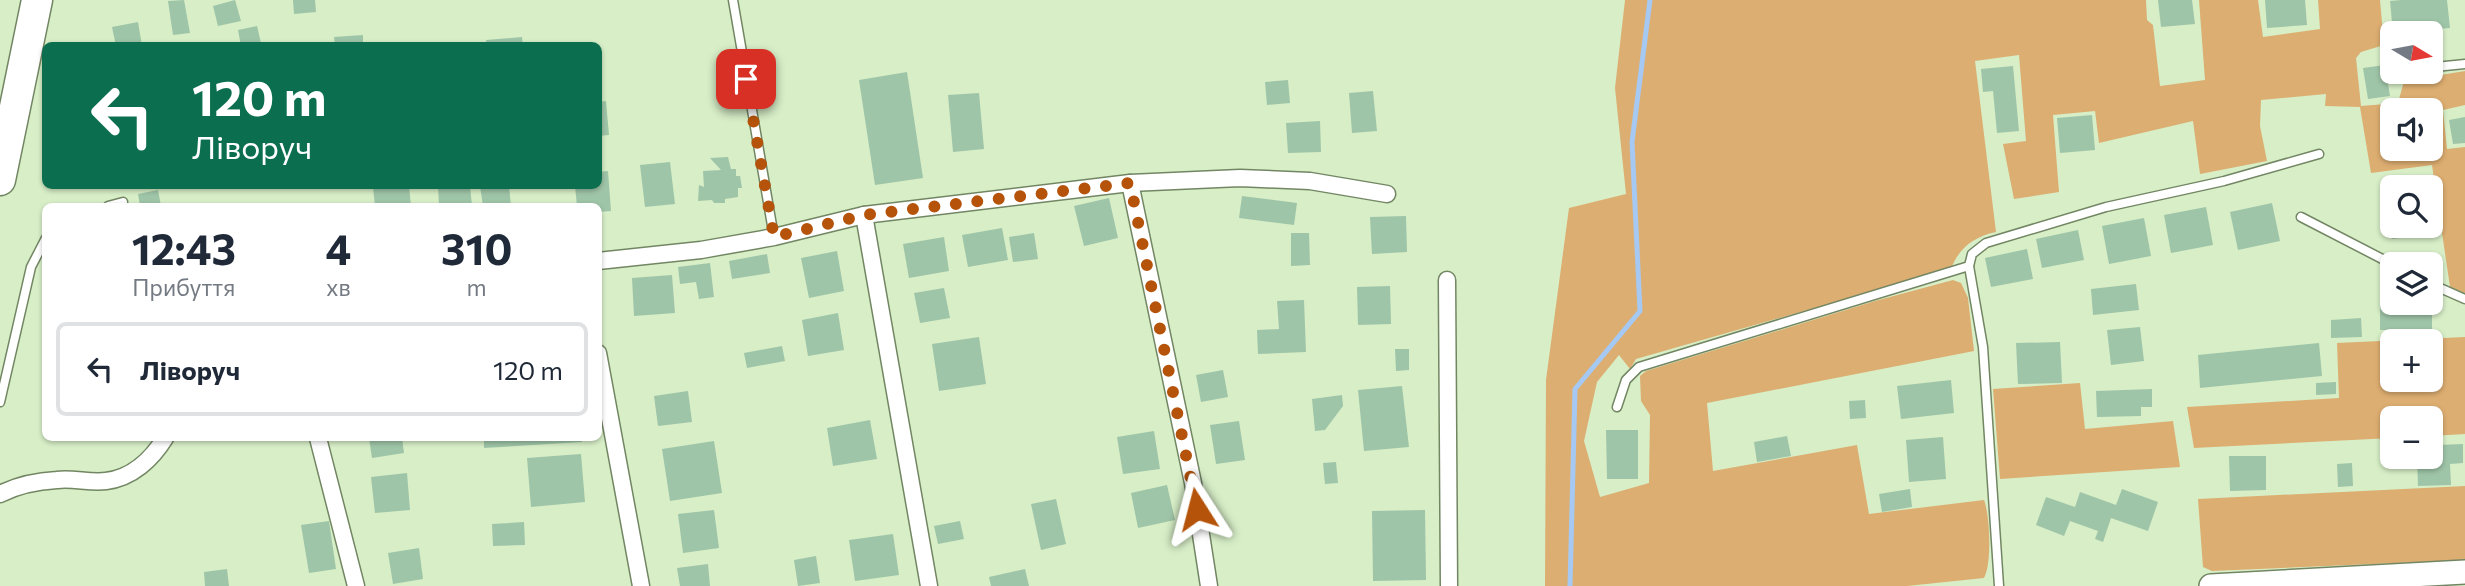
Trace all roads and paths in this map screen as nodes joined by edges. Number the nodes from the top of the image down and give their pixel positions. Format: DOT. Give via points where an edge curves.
graph roads {
  1 [pos="37,0"];
  2 [pos="733,0"];
  3 [pos="2465,64"];
  4 [pos="2443,66"];
  5 [pos="2319,154"];
  6 [pos="0,180"];
  7 [pos="1130,183"];
  8 [pos="1387,194"];
  9 [pos="123,202"];
  10 [pos="119,203"];
  11 [pos="864,215"];
  12 [pos="2301,218"];
  13 [pos="774,237"];
  14 [pos="42,246"];
  15 [pos="2380,258"];
  16 [pos="602,261"];
  17 [pos="1969,266"];
  18 [pos="1447,280"];
  19 [pos="2443,289"];
  20 [pos="2465,299"];
  21 [pos="602,375"];
  22 [pos="0,402"];
  23 [pos="1617,407"];
  24 [pos="163,441"];
  25 [pos="319,441"];
  26 [pos="0,494"];
  27 [pos="2465,572"];
  28 [pos="356,586"];
  29 [pos="641,586"];
  30 [pos="929,586"];
  31 [pos="1209,586"];
  32 [pos="1449,586"];
  33 [pos="1999,586"];
  34 [pos="2211,586"];
  1 -- 6 [label="highway"];
  2 -- 13 [label="lane"];
  3 -- 4 [label="lane"];
  5 -- 17 [label="lane" via="2106,207 1986,243 1972,254"];
  7 -- 8 [label="street" via="1240,178 1310,181"];
  7 -- 11 [label="street"];
  7 -- 31 [label="street" via="1194,483"];
  9 -- 10 [label="lane"];
  11 -- 13 [label="street"];
  11 -- 30 [label="street"];
  12 -- 15 [label="lane"];
  13 -- 16 [label="street"];
  14 -- 22 [label="lane" via="31,267"];
  17 -- 23 [label="lane" via="1639,367 1626,380"];
  17 -- 33 [label="lane" via="1983,347"];
  18 -- 32 [label="street"];
  19 -- 20 [label="lane"];
  21 -- 29 [label="street"];
  24 -- 26 [label="street" via="156,453 125,476 105,481 59,479"];
  25 -- 28 [label="street"];
  27 -- 34 [label="street"];
}
